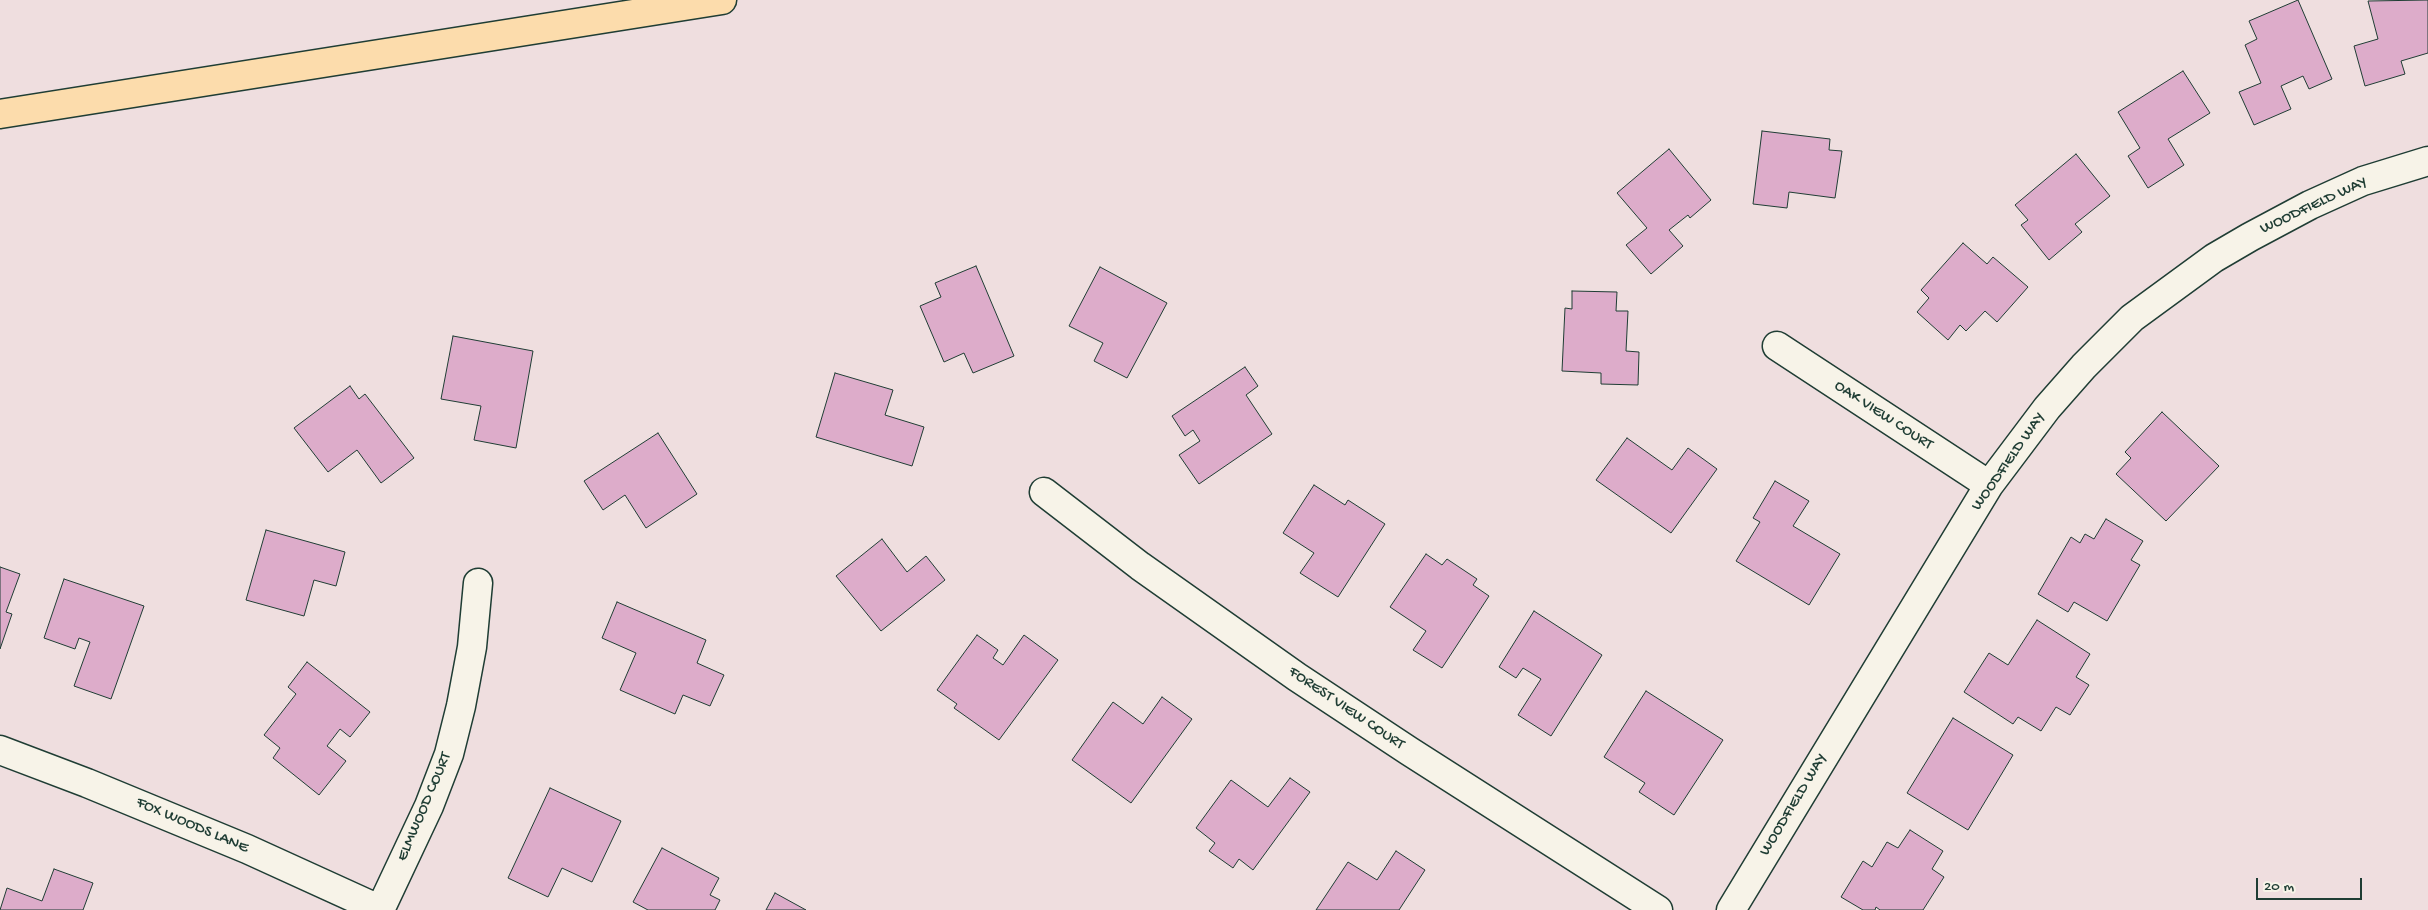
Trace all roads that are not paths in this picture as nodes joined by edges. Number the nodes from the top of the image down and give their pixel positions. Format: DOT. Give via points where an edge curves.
graph roads {
  1 [pos="722,0"];
  2 [pos="0,114"];
  3 [pos="2428,161"];
  4 [pos="1777,346"];
  5 [pos="1989,485"];
  6 [pos="1044,492"];
  7 [pos="478,583"];
  8 [pos="0,750"];
  9 [pos="380,910"];
  10 [pos="1658,910"];
  11 [pos="1731,910"];
  1 -- 2 [label="highway"];
  3 -- 5 [label="street, WOODFIELD WAY" via="2363,181 2310,205 2221,254 2176,285 2132,318 2084,366 2047,408"];
  4 -- 5 [label="street, OAK VIEW COURT"];
  5 -- 11 [label="street, WOODFIELD WAY"];
  6 -- 10 [label="street, FOREST VIEW COURT" via="1140,566 1305,682"];
  7 -- 9 [label="street, ELMWOOD COURT" via="472,647 449,754 429,806"];
  8 -- 9 [label="street, FOX WOODS LANE" via="247,848"];
}
